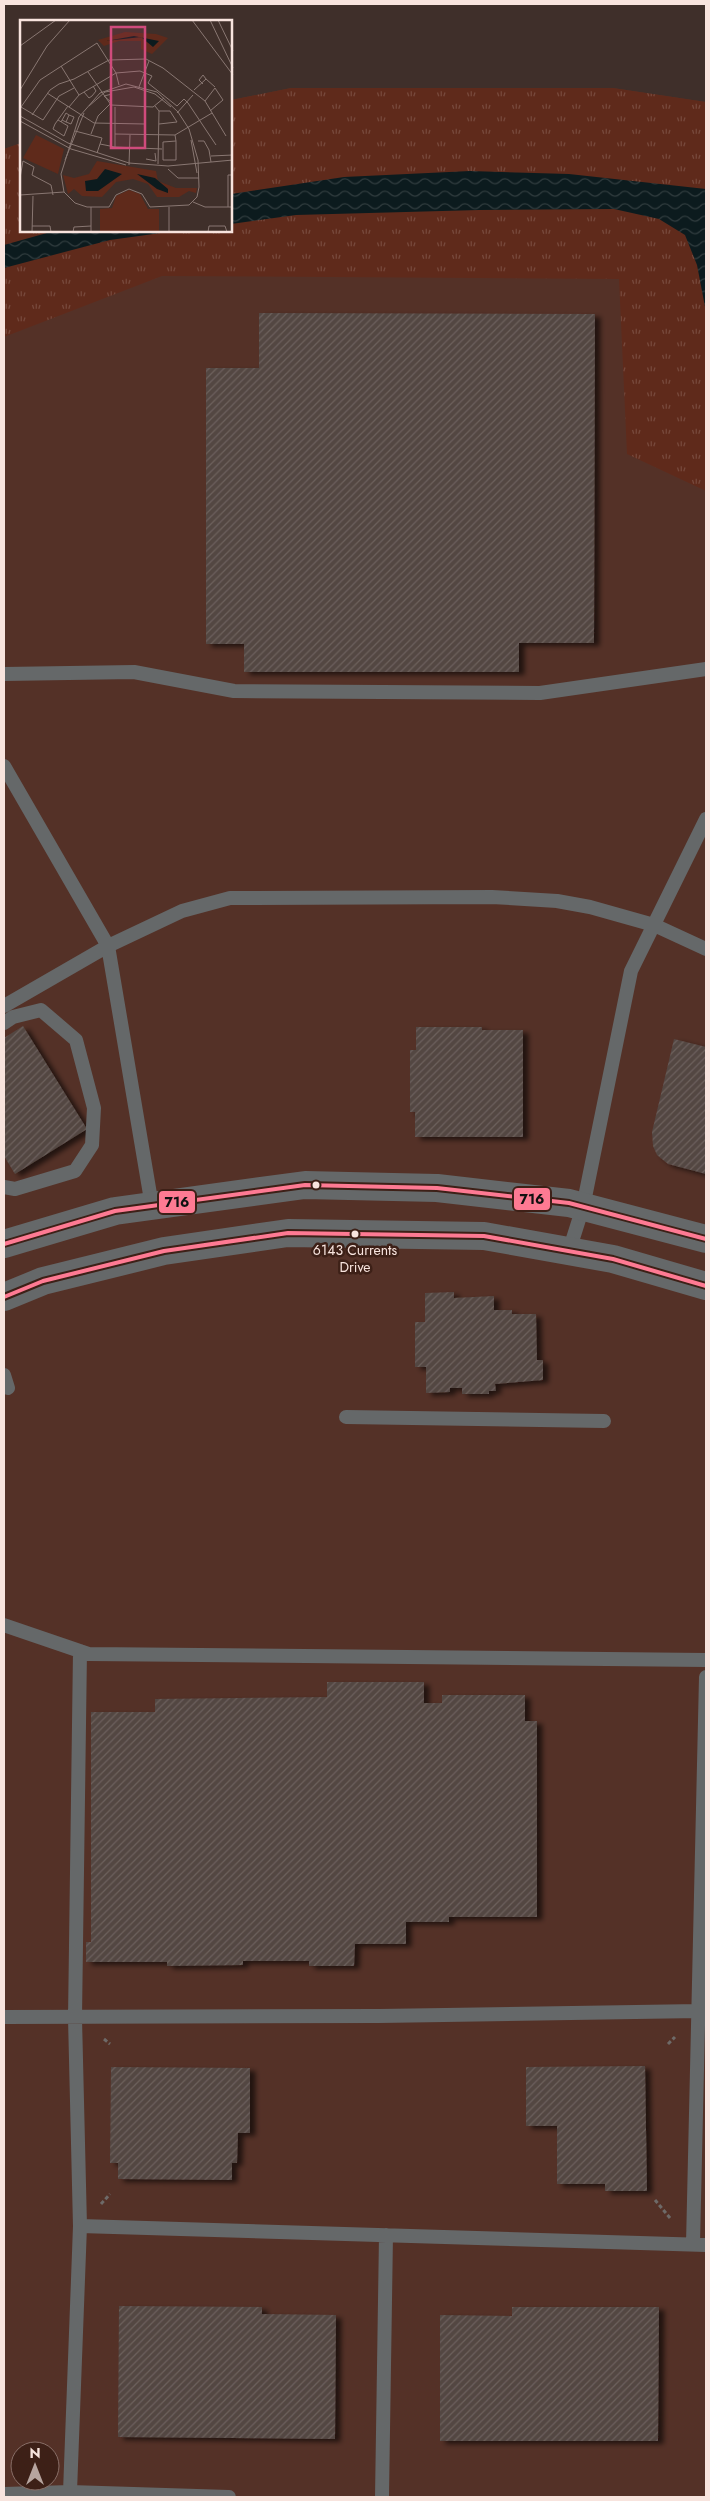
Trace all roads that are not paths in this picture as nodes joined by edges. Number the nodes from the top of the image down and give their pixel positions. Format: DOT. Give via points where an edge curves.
graph roads {
  1 [pos="706,669"];
  2 [pos="4,674"];
  3 [pos="4,766"];
  4 [pos="706,819"];
  5 [pos="654,925"];
  6 [pos="108,946"];
  7 [pos="706,949"];
  8 [pos="4,1006"];
  9 [pos="4,1023"];
  10 [pos="4,1187"];
  11 [pos="152,1206"];
  12 [pos="583,1206"];
  13 [pos="706,1239"];
  14 [pos="4,1244"];
  15 [pos="569,1251"];
  16 [pos="706,1286"];
  17 [pos="4,1297"];
  18 [pos="346,1417"];
  19 [pos="604,1421"];
  20 [pos="4,1626"];
  21 [pos="80,1651"];
  22 [pos="706,1660"];
  23 [pos="706,1677"];
  24 [pos="699,2011"];
  25 [pos="4,2017"];
  26 [pos="75,2018"];
  27 [pos="80,2226"];
  28 [pos="386,2235"];
  29 [pos="699,2245"];
  30 [pos="70,2492"];
  31 [pos="4,2494"];
  32 [pos="229,2497"];
  33 [pos="382,2497"];
  1 -- 2 [label="lane" via="540,693 234,691 134,672"];
  3 -- 6 [label="lane"];
  4 -- 5 [label="lane"];
  5 -- 6 [label="lane" via="590,907 549,901 230,898 182,911"];
  5 -- 7 [label="lane"];
  5 -- 12 [label="lane" via="631,971"];
  6 -- 8 [label="lane"];
  6 -- 11 [label="lane"];
  9 -- 10 [label="lane" via="40,1010 76,1040 94,1108 92,1145 75,1171 15,1189"];
  11 -- 12 [label="street" via="305,1185 437,1188"];
  11 -- 14 [label="street" via="115,1211"];
  12 -- 13 [label="street"];
  12 -- 15 [label="lane"];
  15 -- 16 [label="street" via="614,1259"];
  15 -- 17 [label="street" via="484,1236 288,1233 164,1251 43,1281"];
  18 -- 19 [label="lane"];
  20 -- 21 [label="lane"];
  21 -- 22 [label="lane" via="89,1654"];
  21 -- 26 [label="lane"];
  23 -- 24 [label="lane"];
  24 -- 26 [label="lane"];
  24 -- 29 [label="lane"];
  25 -- 26 [label="lane"];
  26 -- 27 [label="lane"];
  27 -- 28 [label="lane"];
  27 -- 30 [label="lane"];
  28 -- 29 [label="lane"];
  28 -- 33 [label="lane"];
  30 -- 31 [label="lane"];
  30 -- 32 [label="lane"];
}
